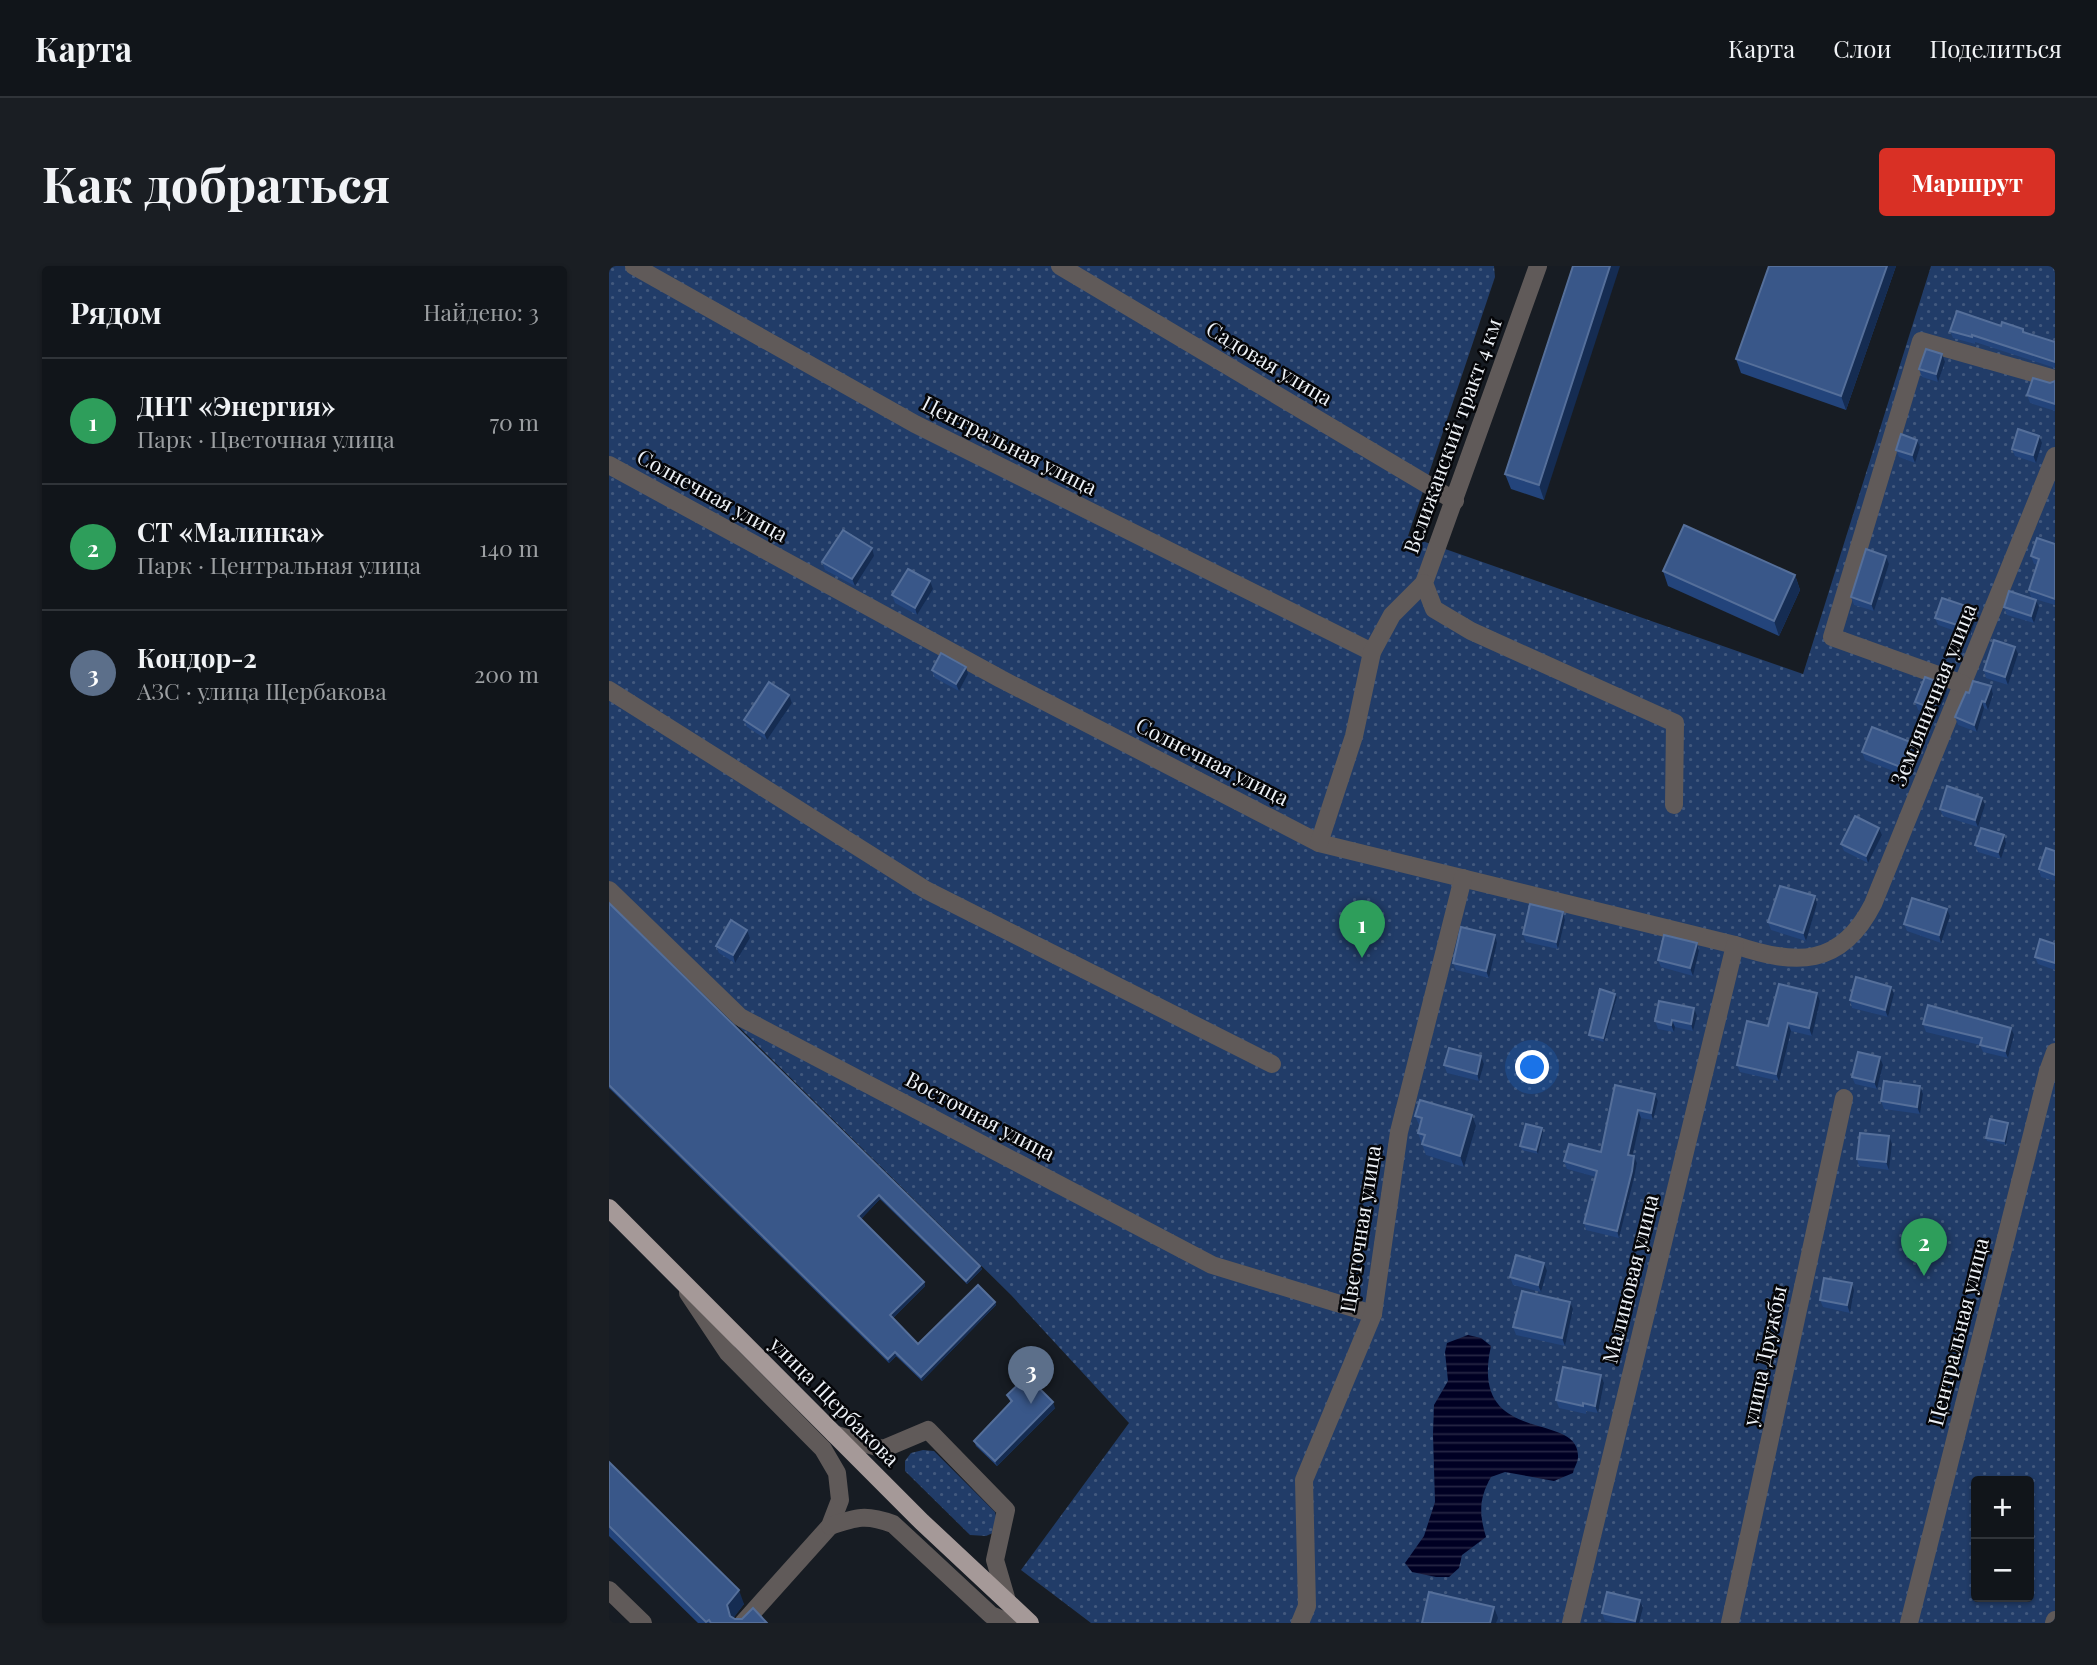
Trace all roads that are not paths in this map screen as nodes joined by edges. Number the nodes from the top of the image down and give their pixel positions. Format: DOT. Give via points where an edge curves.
graph roads {
  1 [pos="634,266"];
  2 [pos="1060,266"];
  3 [pos="1538,266"];
  4 [pos="2055,379"];
  5 [pos="2055,456"];
  6 [pos="609,465"];
  7 [pos="1455,501"];
  8 [pos="1424,583"];
  9 [pos="1372,652"];
  10 [pos="1963,684"];
  11 [pos="609,690"];
  12 [pos="1674,806"];
  13 [pos="1319,843"];
  14 [pos="1463,878"];
  15 [pos="609,890"];
  16 [pos="1843,944"];
  17 [pos="1735,945"];
  18 [pos="2055,1052"];
  19 [pos="1272,1064"];
  20 [pos="2052,1072"];
  21 [pos="1844,1098"];
  22 [pos="609,1208"];
  23 [pos="676,1276"];
  24 [pos="1373,1314"];
  25 [pos="834,1434"];
  26 [pos="830,1526"];
  27 [pos="609,1590"];
  28 [pos="1007,1601"];
  29 [pos="643,1623"];
  30 [pos="743,1623"];
  31 [pos="1010,1623"];
  32 [pos="1030,1623"];
  33 [pos="1300,1623"];
  34 [pos="1570,1623"];
  35 [pos="1730,1623"];
  36 [pos="1909,1623"];
  1 -- 9 [label="street, Центральная улица" via="915,424"];
  2 -- 7 [label="street, Садовая улица"];
  3 -- 7 [label="street, Велижанский тракт 4 км"];
  4 -- 10 [label="street" via="1921,341 1832,637"];
  5 -- 10 [label="street, Земляничная улица"];
  6 -- 13 [label="street, Солнечная улица" via="1001,679"];
  7 -- 8 [label="street, Велижанский тракт 4 км"];
  8 -- 9 [label="street" via="1392,615"];
  8 -- 12 [label="street, Велижанский тракт 4 км" via="1434,608 1471,631 1675,723"];
  9 -- 13 [label="street" via="1354,736"];
  10 -- 16 [label="street, Земляничная улица" via="1873,904 1862,926"];
  11 -- 19 [label="street" via="926,890"];
  13 -- 14 [label="street, Солнечная улица"];
  14 -- 17 [label="street, Солнечная улица"];
  14 -- 24 [label="street, Цветочная улица" via="1399,1132"];
  15 -- 24 [label="street, Восточная улица" via="740,1017 1213,1265"];
  16 -- 17 [label="street, Солнечная улица" via="1829,952 1793,958"];
  17 -- 34 [label="street, Малиновая улица"];
  18 -- 20 [label="street, Центральная улица"];
  20 -- 36 [label="street, Центральная улица"];
  21 -- 35 [label="street, улица Дружбы"];
  22 -- 23 [label="main road, улица Щербакова"];
  23 -- 25 [label="main road, улица Щербакова"];
  23 -- 26 [label="street" via="727,1353 823,1449 837,1473 840,1500"];
  24 -- 33 [label="street, Цветочная улица" via="1304,1480 1307,1606"];
  25 -- 28 [label="main road, улица Щербакова"];
  25 -- 28 [label="street" via="883,1449 928,1430 1006,1510 995,1560"];
  26 -- 30 [label="street"];
  26 -- 31 [label="street" via="859,1517 893,1524 992,1615"];
  27 -- 29 [label="street"];
  28 -- 32 [label="main road, улица Щербакова"];
}
